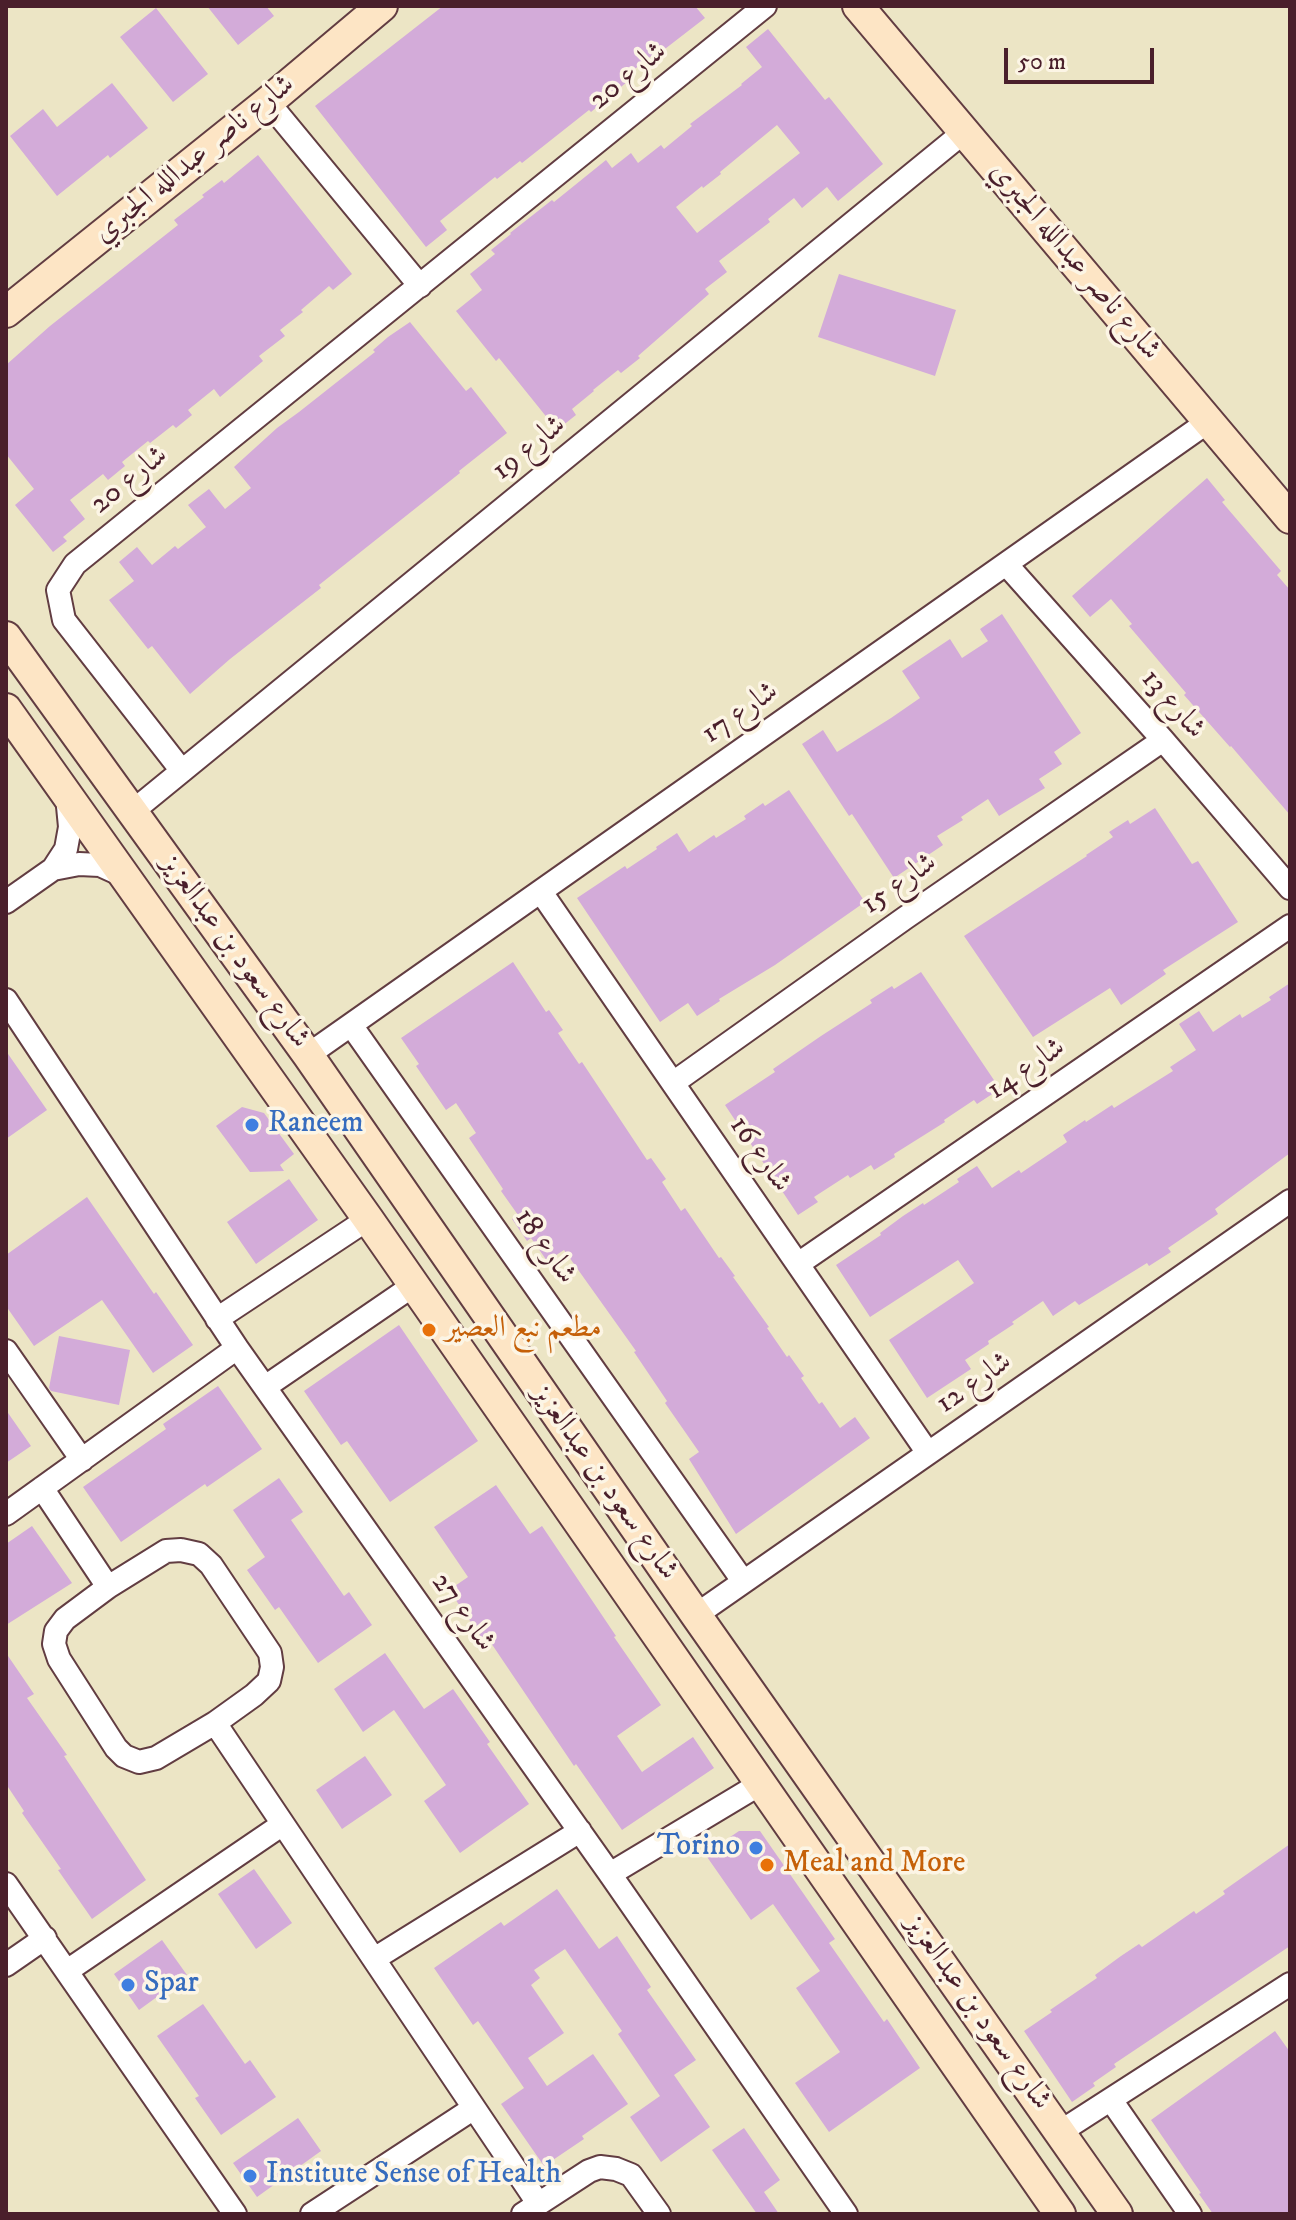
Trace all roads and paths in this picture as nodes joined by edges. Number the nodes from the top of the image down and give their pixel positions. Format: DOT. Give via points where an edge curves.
graph roads {
  1 [pos="382,6"];
  2 [pos="765,6"];
  3 [pos="858,6"];
  4 [pos="268,102"];
  5 [pos="964,132"];
  6 [pos="420,286"];
  7 [pos="6,312"];
  8 [pos="1209,421"];
  9 [pos="1290,518"];
  10 [pos="1006,564"];
  11 [pos="10,646"];
  12 [pos="6,709"];
  13 [pos="1163,740"];
  14 [pos="182,771"];
  15 [pos="67,796"];
  16 [pos="133,811"];
  17 [pos="53,869"];
  18 [pos="122,875"];
  19 [pos="1290,888"];
  20 [pos="541,892"];
  21 [pos="6,902"];
  22 [pos="1290,926"];
  23 [pos="6,1000"];
  24 [pos="351,1025"];
  25 [pos="308,1055"];
  26 [pos="673,1083"];
  27 [pos="1290,1201"];
  28 [pos="368,1219"];
  29 [pos="798,1264"];
  30 [pos="414,1285"];
  31 [pos="489,1317"];
  32 [pos="217,1319"];
  33 [pos="446,1332"];
  34 [pos="237,1348"];
  35 [pos="6,1351"];
  36 [pos="516,1355"];
  37 [pos="478,1379"];
  38 [pos="265,1387"];
  39 [pos="928,1453"];
  40 [pos="82,1460"];
  41 [pos="42,1488"];
  42 [pos="6,1514"];
  43 [pos="743,1581"];
  44 [pos="108,1587"];
  45 [pos="696,1615"];
  46 [pos="215,1723"];
  47 [pos="760,1784"];
  48 [pos="283,1824"];
  49 [pos="580,1831"];
  50 [pos="610,1874"];
  51 [pos="6,1884"];
  52 [pos="45,1938"];
  53 [pos="374,1959"];
  54 [pos="6,1965"];
  55 [pos="67,1971"];
  56 [pos="1290,1984"];
  57 [pos="1111,2100"];
  58 [pos="474,2108"];
  59 [pos="1060,2132"];
  60 [pos="531,2209"];
  61 [pos="1054,2212"];
  62 [pos="235,2214"];
  63 [pos="312,2214"];
  64 [pos="659,2214"];
  65 [pos="846,2214"];
  66 [pos="1117,2214"];
  67 [pos="1190,2214"];
  1 -- 4 [label="main road, شارع ناصر عبدالله الجبري"];
  2 -- 6 [label="street, شارع 20"];
  3 -- 5 [label="main road, شارع ناصر عبدالله الجبري"];
  4 -- 6 [label="street"];
  4 -- 7 [label="main road, شارع ناصر عبدالله الجبري"];
  5 -- 8 [label="main road, شارع ناصر عبدالله الجبري"];
  5 -- 14 [label="street, شارع 19"];
  6 -- 14 [label="street, شارع 20" via="75,564 58,590 64,620"];
  8 -- 9 [label="main road, شارع ناصر عبدالله الجبري"];
  8 -- 10 [label="street, شارع 17"];
  10 -- 13 [label="street, شارع 13"];
  10 -- 20 [label="street, شارع 17"];
  11 -- 16 [label="main road, شارع سعود بن عبدالعزيز"];
  12 -- 15 [label="main road, شارع سعود بن عبدالعزيز"];
  13 -- 19 [label="street, شارع 13"];
  13 -- 26 [label="street, شارع 15"];
  14 -- 16 [label="street, شارع 19"];
  15 -- 17 [label="street" via="66,849"];
  15 -- 18 [label="main road, شارع سعود بن عبدالعزيز"];
  16 -- 25 [label="main road, شارع سعود بن عبدالعزيز"];
  17 -- 18 [label="street" via="100,865"];
  17 -- 21 [label="street"];
  18 -- 28 [label="main road, شارع سعود بن عبدالعزيز"];
  20 -- 24 [label="street, شارع 17"];
  20 -- 26 [label="street, شارع 16"];
  22 -- 29 [label="street, شارع 14"];
  23 -- 32 [label="street, شارع 27"];
  24 -- 25 [label="street, شارع 17"];
  24 -- 43 [label="street, شارع 18"];
  25 -- 31 [label="main road, شارع سعود بن عبدالعزيز"];
  26 -- 29 [label="street, شارع 16"];
  27 -- 39 [label="street, شارع 12"];
  28 -- 30 [label="main road, شارع سعود بن عبدالعزيز"];
  28 -- 32 [label="street"];
  29 -- 39 [label="street, شارع 16"];
  30 -- 33 [label="main road, شارع سعود بن عبدالعزيز"];
  30 -- 38 [label="street"];
  31 -- 33 [label="main road" via="481,1334 471,1339 459,1340"];
  31 -- 36 [label="main road, شارع سعود بن عبدالعزيز"];
  32 -- 34 [label="street, شارع 27"];
  33 -- 37 [label="main road, شارع سعود بن عبدالعزيز"];
  34 -- 38 [label="street, شارع 27"];
  34 -- 40 [label="street"];
  35 -- 40 [label="street"];
  36 -- 37 [label="main road" via="491,1356"];
  36 -- 45 [label="main road, شارع سعود بن عبدالعزيز"];
  37 -- 47 [label="main road, شارع سعود بن عبدالعزيز"];
  38 -- 49 [label="street, شارع 27"];
  39 -- 43 [label="street, شارع 12"];
  40 -- 41 [label="street"];
  41 -- 42 [label="street"];
  41 -- 44 [label="street"];
  43 -- 45 [label="street, شارع 12"];
  44 -- 46 [label="street" via="65,1619 54,1644 116,1748 139,1762 156,1758"];
  44 -- 46 [label="street" via="166,1551 199,1554 211,1565 270,1653 272,1667 269,1681"];
  45 -- 59 [label="main road, شارع سعود بن عبدالعزيز"];
  46 -- 48 [label="street"];
  47 -- 50 [label="street"];
  47 -- 61 [label="main road, شارع سعود بن عبدالعزيز"];
  48 -- 53 [label="street"];
  48 -- 55 [label="street"];
  49 -- 50 [label="street, شارع 27"];
  49 -- 53 [label="street"];
  50 -- 65 [label="street, شارع 27"];
  51 -- 52 [label="street"];
  52 -- 54 [label="street"];
  52 -- 55 [label="street"];
  53 -- 58 [label="street"];
  55 -- 62 [label="street"];
  56 -- 57 [label="street"];
  57 -- 59 [label="street"];
  57 -- 67 [label="street"];
  58 -- 60 [label="street"];
  58 -- 63 [label="street"];
  59 -- 66 [label="main road, شارع سعود بن عبدالعزيز"];
  60 -- 64 [label="street" via="600,2167 631,2175"];
}
